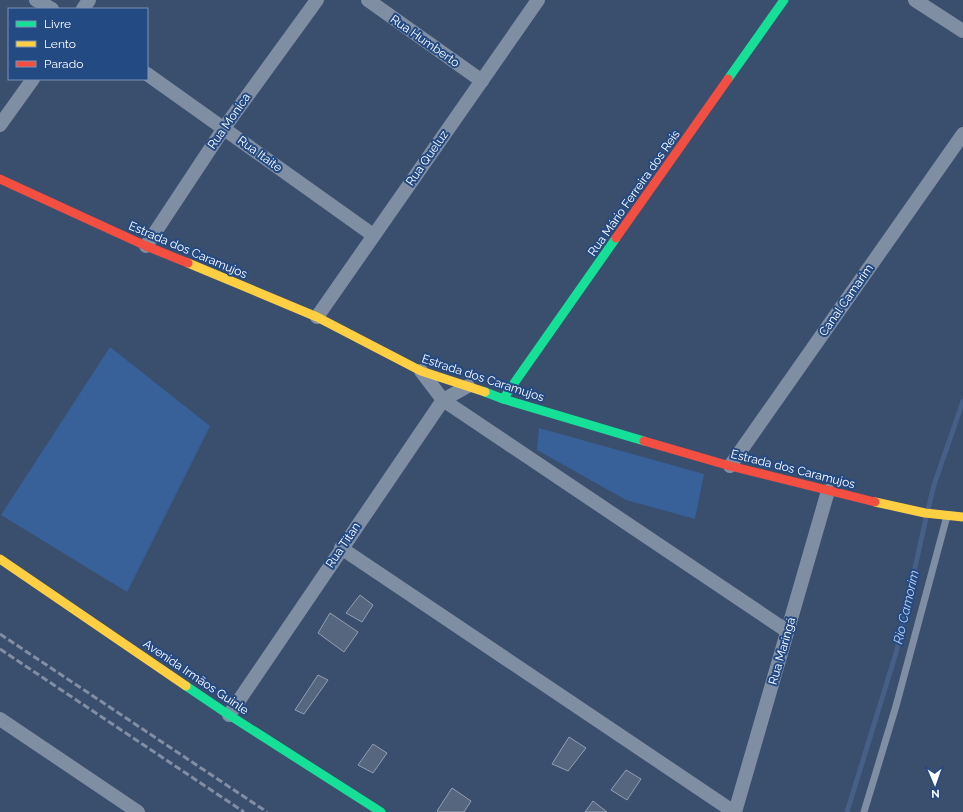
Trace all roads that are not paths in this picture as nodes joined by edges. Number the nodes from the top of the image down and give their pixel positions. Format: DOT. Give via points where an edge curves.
graph roads {
  1 [pos="36,0"];
  2 [pos="317,0"];
  3 [pos="368,0"];
  4 [pos="538,0"];
  5 [pos="784,0"];
  6 [pos="915,0"];
  7 [pos="50,8"];
  8 [pos="963,31"];
  9 [pos="148,75"];
  10 [pos="32,80"];
  11 [pos="482,81"];
  12 [pos="0,125"];
  13 [pos="224,128"];
  14 [pos="963,134"];
  15 [pos="0,179"];
  16 [pos="373,235"];
  17 [pos="146,246"];
  18 [pos="317,317"];
  19 [pos="421,372"];
  20 [pos="468,386"];
  21 [pos="503,399"];
  22 [pos="443,400"];
  23 [pos="730,466"];
  24 [pos="828,491"];
  25 [pos="944,516"];
  26 [pos="963,518"];
  27 [pos="341,548"];
  28 [pos="0,559"];
  29 [pos="787,631"];
  30 [pos="229,715"];
  31 [pos="0,719"];
  32 [pos="138,812"];
  33 [pos="381,812"];
  34 [pos="735,812"];
  35 [pos="864,812"];
  1 -- 7 [label="street"];
  2 -- 13 [label="street, Rua Monica"];
  3 -- 11 [label="street, Rua Humberto"];
  4 -- 11 [label="street, Rua Queluz"];
  5 -- 21 [label="street, Rua Mário Ferreira dos Reis"];
  6 -- 8 [label="street"];
  9 -- 13 [label="street, Rua Itaite"];
  10 -- 12 [label="street"];
  11 -- 16 [label="street, Rua Queluz"];
  13 -- 16 [label="street, Rua Itaite"];
  13 -- 17 [label="street, Rua Monica"];
  14 -- 23 [label="street, Canal Camarim"];
  15 -- 17 [label="street, Estrada dos Caramujos"];
  16 -- 18 [label="street, Rua Queluz"];
  17 -- 18 [label="street, Estrada dos Caramujos"];
  18 -- 19 [label="street, Estrada dos Caramujos"];
  19 -- 20 [label="street, Estrada dos Caramujos"];
  19 -- 22 [label="street"];
  20 -- 21 [label="street, Estrada dos Caramujos"];
  20 -- 22 [label="street, Rua Titan"];
  21 -- 23 [label="street, Estrada dos Caramujos"];
  22 -- 27 [label="street, Rua Titan"];
  22 -- 29 [label="street"];
  23 -- 24 [label="street, Estrada dos Caramujos"];
  24 -- 25 [label="street, Estrada dos Caramujos"];
  24 -- 29 [label="street, Rua Maringá"];
  25 -- 26 [label="street, Estrada dos Caramujos"];
  25 -- 35 [label="lane" via="896,706"];
  27 -- 30 [label="street, Rua Titan"];
  27 -- 34 [label="street"];
  28 -- 30 [label="street, Avenida Irmãos Guinle"];
  29 -- 34 [label="street, Rua Maringá"];
  30 -- 33 [label="street, Avenida Irmãos Guinle"];
  31 -- 32 [label="street"];
}
